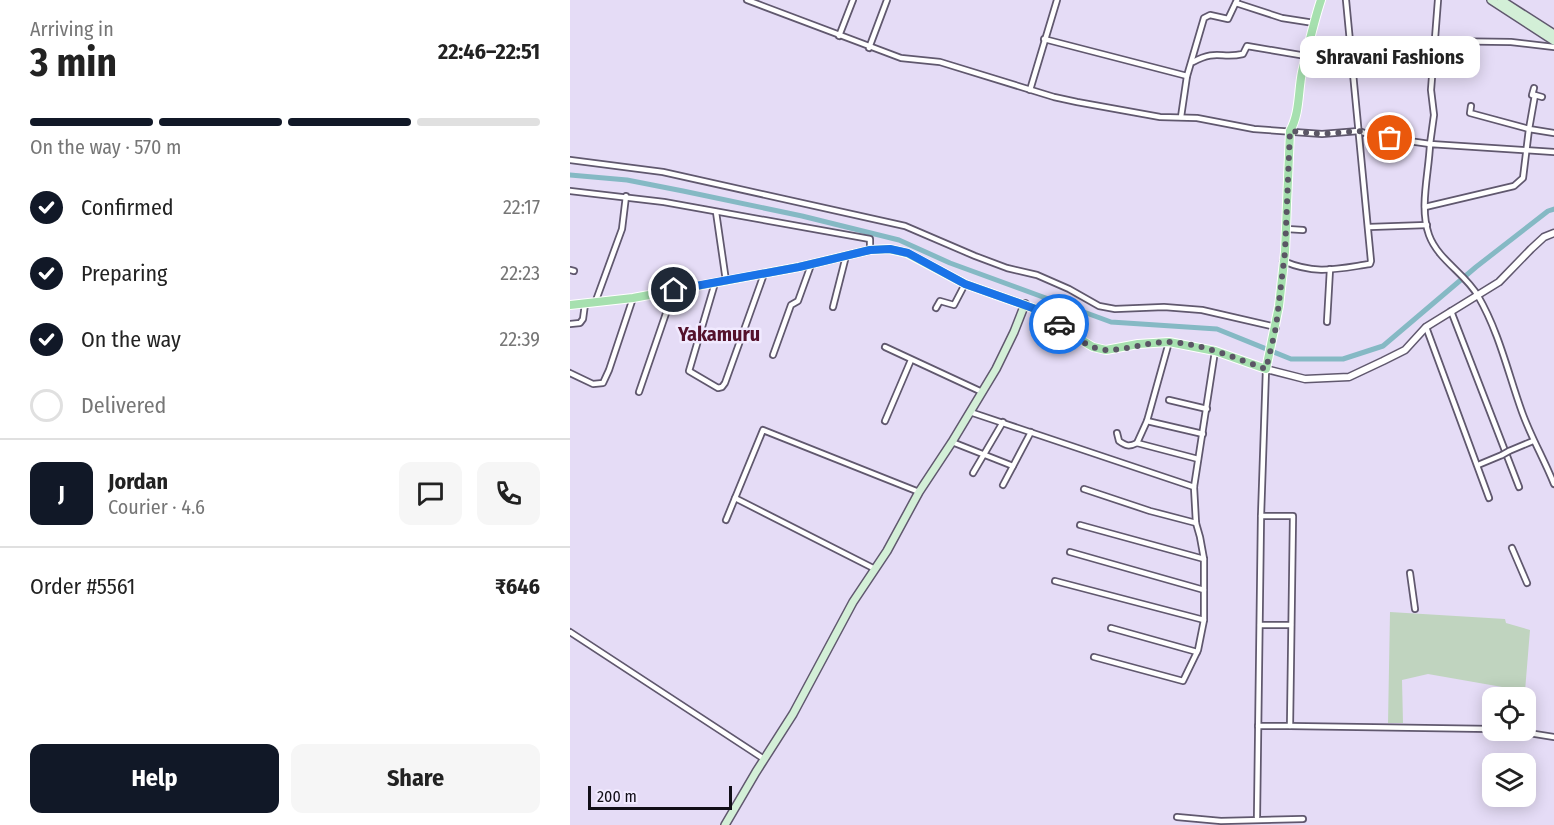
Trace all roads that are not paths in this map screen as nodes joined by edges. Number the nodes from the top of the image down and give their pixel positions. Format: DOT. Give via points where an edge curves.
graph roads {
  1 [pos="747,0"];
  2 [pos="853,0"];
  3 [pos="887,0"];
  4 [pos="1057,0"];
  5 [pos="1321,0"];
  6 [pos="1346,0"];
  7 [pos="1438,0"];
  8 [pos="1491,0"];
  9 [pos="1501,0"];
  10 [pos="1236,1"];
  11 [pos="1314,23"];
  12 [pos="1554,34"];
  13 [pos="839,36"];
  14 [pos="1044,39"];
  15 [pos="1436,41"];
  16 [pos="1554,42"];
  17 [pos="1554,47"];
  18 [pos="869,48"];
  19 [pos="1352,50"];
  20 [pos="1435,52"];
  21 [pos="1306,59"];
  22 [pos="1193,62"];
  23 [pos="1352,63"];
  24 [pos="1187,76"];
  25 [pos="1534,88"];
  26 [pos="1030,90"];
  27 [pos="1535,95"];
  28 [pos="1542,97"];
  29 [pos="1471,106"];
  30 [pos="1181,117"];
  31 [pos="1529,129"];
  32 [pos="1290,131"];
  33 [pos="1359,131"];
  34 [pos="1554,133"];
  35 [pos="1430,144"];
  36 [pos="1527,150"];
  37 [pos="1554,153"];
  38 [pos="570,159"];
  39 [pos="570,191"];
  40 [pos="626,196"];
  41 [pos="1425,207"];
  42 [pos="716,212"];
  43 [pos="1427,225"];
  44 [pos="1369,227"];
  45 [pos="1287,229"];
  46 [pos="1303,230"];
  47 [pos="1554,233"];
  48 [pos="870,250"];
  49 [pos="846,256"];
  50 [pos="1283,261"];
  51 [pos="811,265"];
  52 [pos="1330,269"];
  53 [pos="764,274"];
  54 [pos="726,281"];
  55 [pos="714,283"];
  56 [pos="965,284"];
  57 [pos="674,290"];
  58 [pos="1478,296"];
  59 [pos="633,298"];
  60 [pos="594,303"];
  61 [pos="585,304"];
  62 [pos="1025,304"];
  63 [pos="570,305"];
  64 [pos="833,307"];
  65 [pos="936,308"];
  66 [pos="1451,311"];
  67 [pos="1327,322"];
  68 [pos="570,324"];
  69 [pos="1276,327"];
  70 [pos="1426,327"];
  71 [pos="1168,342"];
  72 [pos="885,347"];
  73 [pos="1215,351"];
  74 [pos="774,356"];
  75 [pos="911,360"];
  76 [pos="1267,366"];
  77 [pos="570,373"];
  78 [pos="639,392"];
  79 [pos="982,392"];
  80 [pos="1169,400"];
  81 [pos="1207,409"];
  82 [pos="970,412"];
  83 [pos="885,421"];
  84 [pos="1147,421"];
  85 [pos="1003,422"];
  86 [pos="1031,432"];
  87 [pos="1117,433"];
  88 [pos="1203,434"];
  89 [pos="1533,441"];
  90 [pos="952,442"];
  91 [pos="1137,443"];
  92 [pos="983,455"];
  93 [pos="1198,459"];
  94 [pos="1478,465"];
  95 [pos="1013,466"];
  96 [pos="973,473"];
  97 [pos="1554,484"];
  98 [pos="1003,485"];
  99 [pos="1194,487"];
  100 [pos="1519,487"];
  101 [pos="1084,489"];
  102 [pos="919,492"];
  103 [pos="735,498"];
  104 [pos="1489,498"];
  105 [pos="1261,516"];
  106 [pos="726,520"];
  107 [pos="1196,523"];
  108 [pos="1080,525"];
  109 [pos="1512,548"];
  110 [pos="1070,552"];
  111 [pos="1204,559"];
  112 [pos="874,569"];
  113 [pos="1410,573"];
  114 [pos="1055,581"];
  115 [pos="1527,583"];
  116 [pos="1204,590"];
  117 [pos="1416,609"];
  118 [pos="1204,620"];
  119 [pos="1260,625"];
  120 [pos="1292,625"];
  121 [pos="1111,628"];
  122 [pos="570,632"];
  123 [pos="1197,652"];
  124 [pos="1094,657"];
  125 [pos="1258,726"];
  126 [pos="1290,726"];
  127 [pos="1482,729"];
  128 [pos="1536,734"];
  129 [pos="1554,736"];
  130 [pos="764,759"];
  131 [pos="1177,817"];
  132 [pos="1303,819"];
  133 [pos="1256,821"];
  134 [pos="1221,823"];
  135 [pos="725,825"];
  1 -- 13 [label="street"];
  2 -- 13 [label="street"];
  3 -- 18 [label="street"];
  4 -- 14 [label="street"];
  5 -- 11 [label="main road"];
  6 -- 19 [label="street"];
  7 -- 15 [label="street"];
  8 -- 16 [label="main road"];
  9 -- 12 [label="main road"];
  10 -- 11 [label="street" via="1282,18"];
  10 -- 22 [label="street" via="1228,19 1205,16"];
  11 -- 21 [label="main road"];
  13 -- 18 [label="street"];
  14 -- 24 [label="street"];
  14 -- 26 [label="street"];
  15 -- 17 [label="street"];
  15 -- 20 [label="street"];
  18 -- 26 [label="street" via="901,58 940,62"];
  19 -- 20 [label="street"];
  19 -- 23 [label="street"];
  20 -- 35 [label="street"];
  21 -- 22 [label="street" via="1247,46 1243,54 1216,54"];
  21 -- 23 [label="street"];
  21 -- 32 [label="main road"];
  22 -- 24 [label="street"];
  23 -- 33 [label="street"];
  24 -- 30 [label="street"];
  25 -- 27 [label="street"];
  26 -- 30 [label="street" via="1160,117"];
  27 -- 28 [label="street"];
  27 -- 31 [label="street"];
  29 -- 31 [label="street" via="1470,113"];
  30 -- 32 [label="street"];
  31 -- 34 [label="street"];
  31 -- 36 [label="street"];
  32 -- 33 [label="street"];
  32 -- 45 [label="main road"];
  33 -- 35 [label="street"];
  33 -- 44 [label="street"];
  35 -- 36 [label="street"];
  35 -- 41 [label="street"];
  36 -- 37 [label="street"];
  36 -- 41 [label="street" via="1524,174 1518,184"];
  38 -- 69 [label="street" via="663,172 905,226 1007,268 1037,275 1099,306 1202,310"];
  39 -- 40 [label="street"];
  40 -- 42 [label="street"];
  40 -- 60 [label="street" via="622,229"];
  41 -- 43 [label="street"];
  42 -- 48 [label="street" via="870,239"];
  42 -- 54 [label="street"];
  43 -- 44 [label="street"];
  43 -- 58 [label="street" via="1431,240"];
  44 -- 52 [label="street" via="1370,264"];
  45 -- 46 [label="street"];
  45 -- 50 [label="main road"];
  47 -- 58 [label="street" via="1544,237 1499,282"];
  48 -- 49 [label="main road"];
  48 -- 56 [label="main road" via="908,253"];
  49 -- 51 [label="main road"];
  49 -- 64 [label="street"];
  50 -- 52 [label="street" via="1305,269"];
  50 -- 69 [label="main road"];
  51 -- 53 [label="main road"];
  51 -- 74 [label="street" via="798,301 791,305"];
  52 -- 67 [label="street"];
  53 -- 54 [label="main road"];
  53 -- 55 [label="street" via="724,383 718,388 689,371"];
  54 -- 55 [label="main road"];
  55 -- 57 [label="main road"];
  56 -- 62 [label="main road"];
  56 -- 65 [label="street" via="954,305 940,301"];
  57 -- 59 [label="main road"];
  57 -- 78 [label="street"];
  58 -- 66 [label="street"];
  58 -- 89 [label="street" via="1499,340"];
  59 -- 60 [label="main road"];
  59 -- 77 [label="street" via="603,383 593,384"];
  60 -- 61 [label="main road"];
  61 -- 63 [label="main road"];
  61 -- 68 [label="street" via="580,323"];
  62 -- 71 [label="main road" via="1081,340 1106,350"];
  62 -- 79 [label="main road" via="1005,352"];
  66 -- 70 [label="street"];
  66 -- 100 [label="street"];
  69 -- 76 [label="main road"];
  70 -- 76 [label="street" via="1405,350 1349,377 1305,379"];
  70 -- 94 [label="street"];
  71 -- 73 [label="main road"];
  71 -- 84 [label="street"];
  72 -- 75 [label="street"];
  73 -- 76 [label="main road"];
  73 -- 81 [label="street"];
  75 -- 79 [label="street"];
  75 -- 83 [label="street"];
  76 -- 105 [label="street"];
  79 -- 82 [label="main road"];
  80 -- 81 [label="street"];
  81 -- 88 [label="street"];
  82 -- 85 [label="street"];
  82 -- 90 [label="main road"];
  84 -- 88 [label="street"];
  84 -- 91 [label="street"];
  85 -- 86 [label="street"];
  85 -- 92 [label="street"];
  86 -- 95 [label="street"];
  86 -- 99 [label="street"];
  87 -- 91 [label="street" via="1125,445"];
  88 -- 93 [label="street"];
  89 -- 94 [label="street, bridge"];
  89 -- 97 [label="street"];
  90 -- 92 [label="street"];
  90 -- 102 [label="main road"];
  91 -- 93 [label="street"];
  92 -- 95 [label="street"];
  92 -- 96 [label="street"];
  93 -- 99 [label="street"];
  94 -- 104 [label="street"];
  95 -- 98 [label="street"];
  99 -- 107 [label="street"];
  101 -- 107 [label="street"];
  102 -- 103 [label="street" via="763,430"];
  102 -- 112 [label="main road"];
  103 -- 106 [label="street"];
  103 -- 112 [label="street"];
  105 -- 119 [label="street"];
  105 -- 120 [label="street" via="1293,516"];
  107 -- 111 [label="street"];
  108 -- 111 [label="street"];
  109 -- 115 [label="street"];
  110 -- 116 [label="street"];
  111 -- 116 [label="street"];
  112 -- 130 [label="main road"];
  113 -- 117 [label="street"];
  114 -- 118 [label="street"];
  116 -- 118 [label="street"];
  118 -- 123 [label="street"];
  119 -- 120 [label="street"];
  119 -- 125 [label="street"];
  120 -- 126 [label="street"];
  121 -- 123 [label="street"];
  122 -- 130 [label="street"];
  123 -- 124 [label="street" via="1183,681"];
  125 -- 126 [label="street"];
  125 -- 133 [label="street"];
  126 -- 127 [label="street"];
  128 -- 129 [label="street"];
  130 -- 135 [label="main road"];
  131 -- 134 [label="street"];
  132 -- 133 [label="street"];
  133 -- 134 [label="street"];
}
